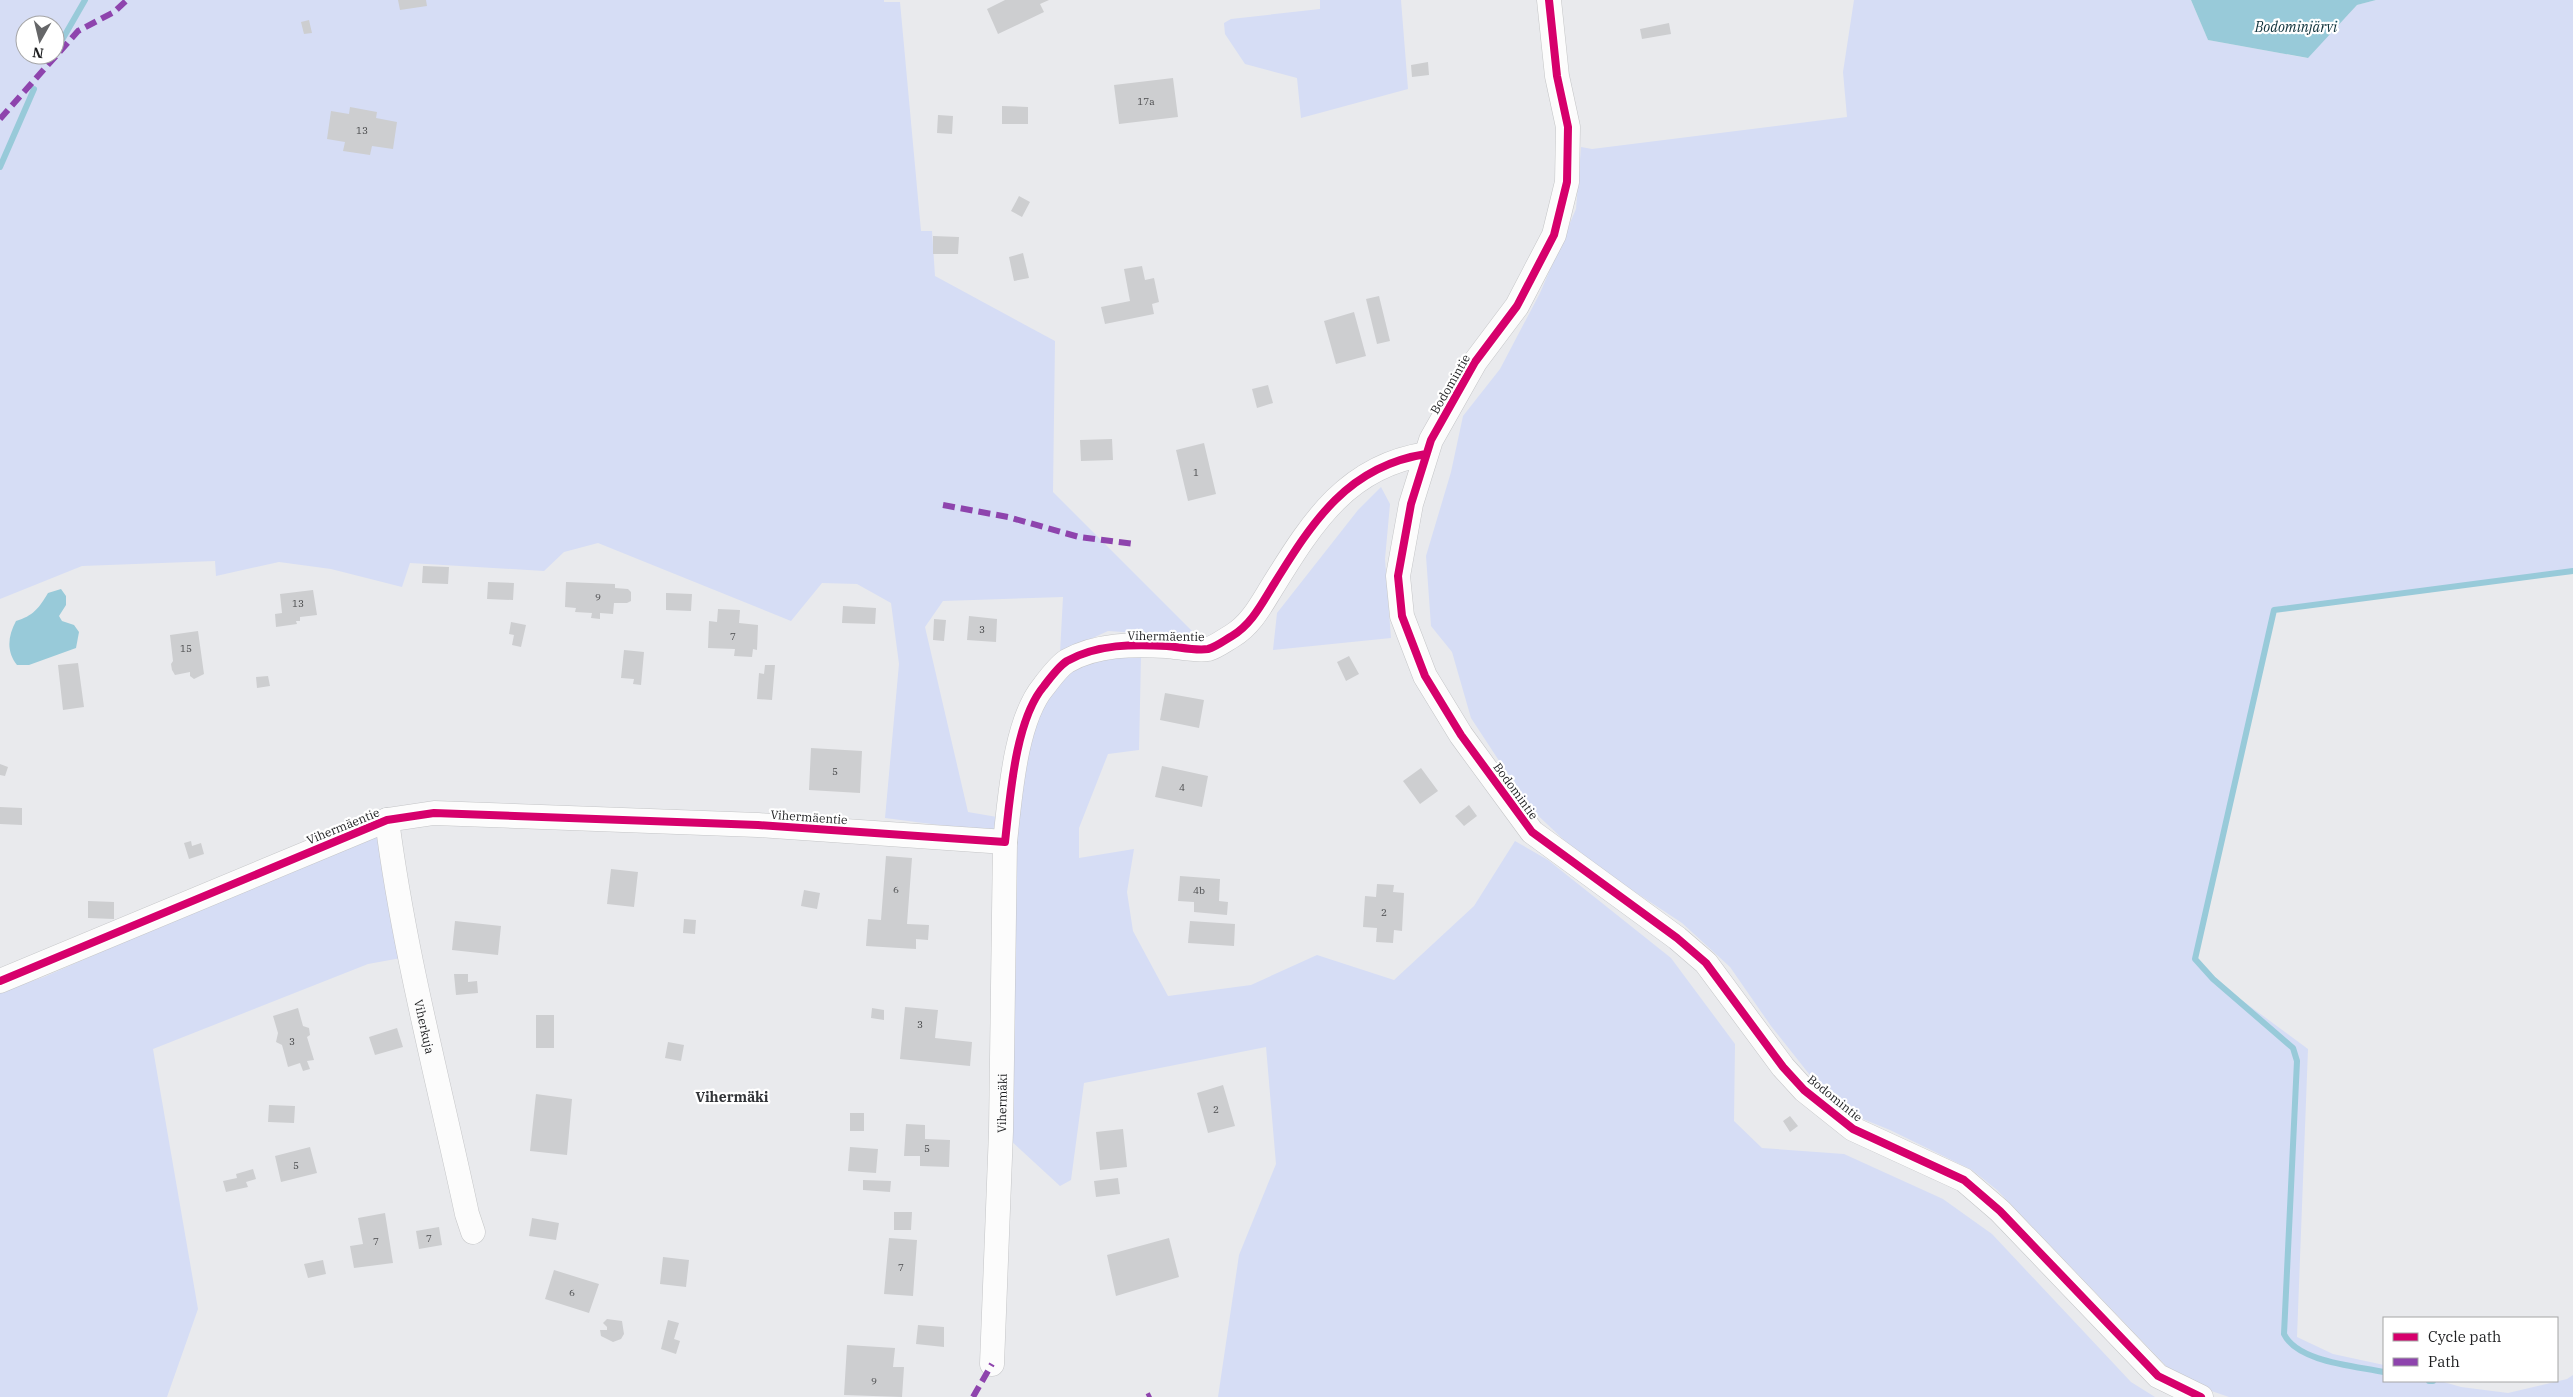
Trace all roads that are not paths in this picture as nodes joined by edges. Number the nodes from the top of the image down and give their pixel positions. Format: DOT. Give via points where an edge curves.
graph roads {
  1 [pos="1549,0"];
  2 [pos="1426,454"];
  3 [pos="387,820"];
  4 [pos="1005,842"];
  5 [pos="0,981"];
  6 [pos="473,1232"];
  7 [pos="992,1364"];
  8 [pos="2201,1397"];
  1 -- 2 [label="street, Bodomintie" via="1557,76 1568,128 1566,182 1554,235 1517,306 1475,362"];
  2 -- 4 [label="street, Vihermäentie" via="1389,464 1364,476 1336,498 1306,531 1251,620 1234,635 1209,649 1146,645 1097,648 1066,662 1042,687 1028,714 1014,770"];
  2 -- 8 [label="street, Bodomintie" via="1411,504 1398,576 1402,616 1425,676 1461,735 1532,832 1677,938 1706,963 1783,1067 1804,1090 1853,1129 1964,1180 2000,1211 2158,1376"];
  3 -- 4 [label="street, Vihermäentie" via="444,813 758,825"];
  3 -- 5 [label="street, Vihermäentie"];
  3 -- 6 [label="street, Viherkuja" via="421,1011"];
  4 -- 7 [label="street, Vihermäki" via="1001,1131"];
}
